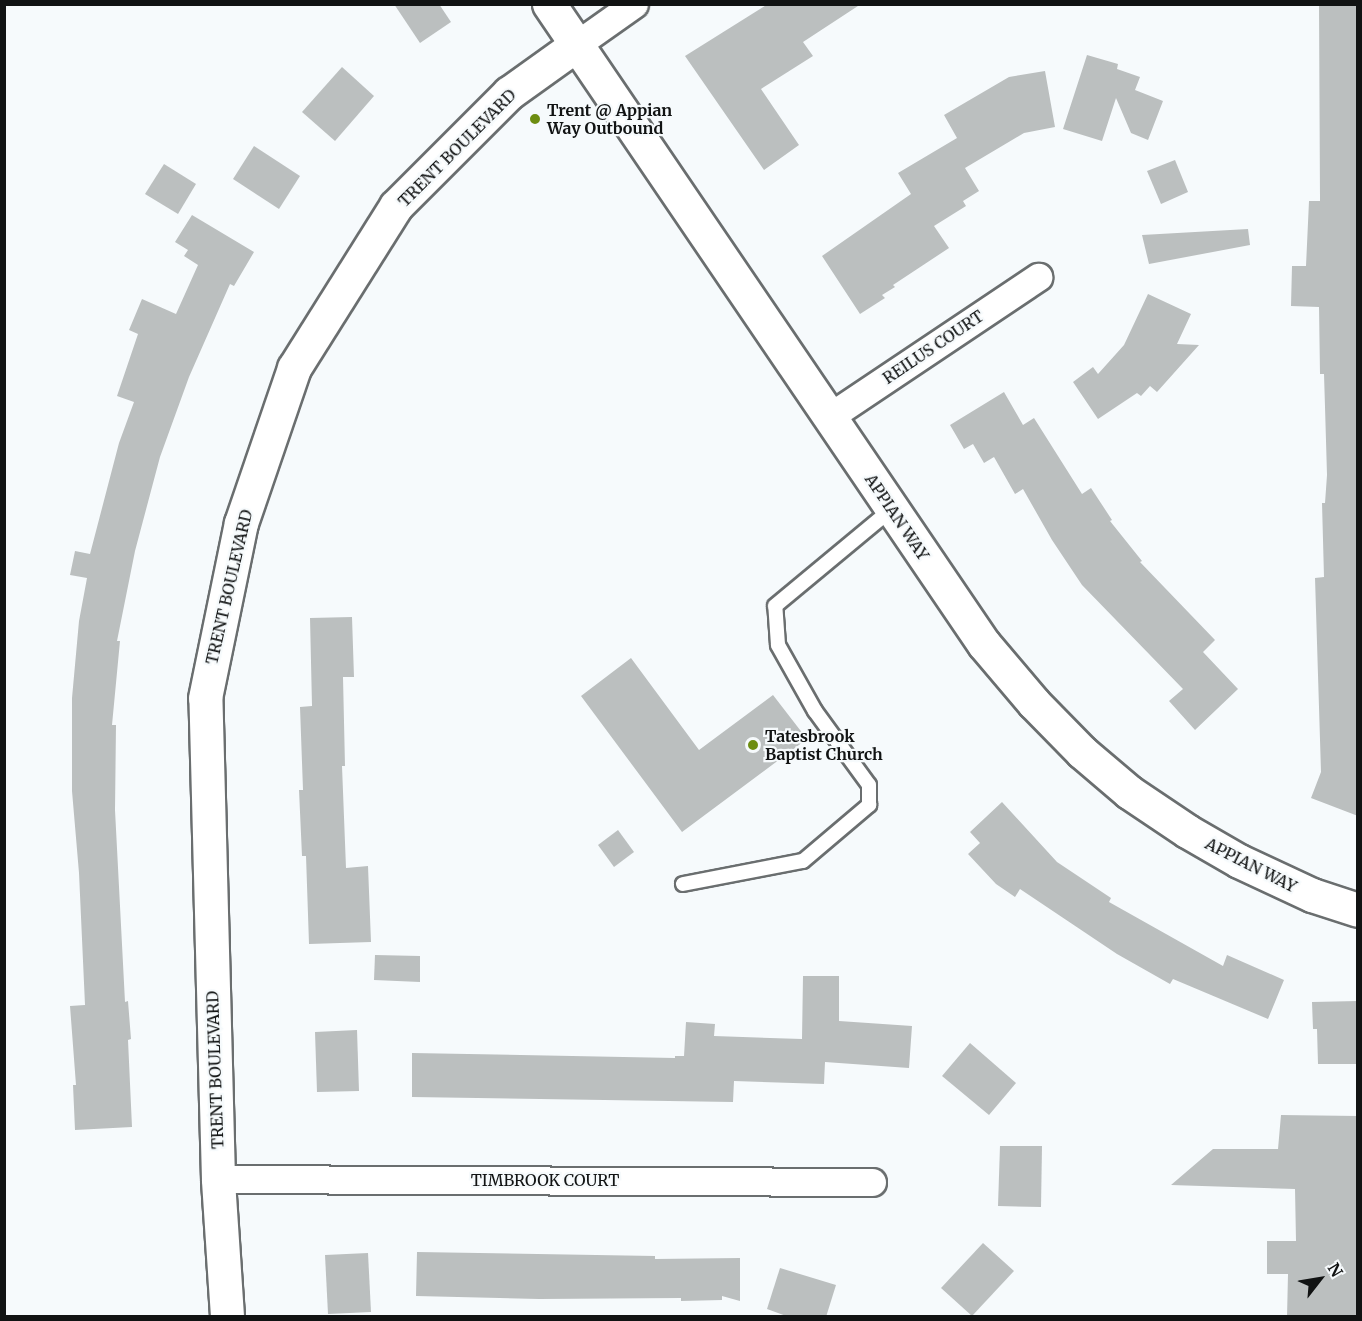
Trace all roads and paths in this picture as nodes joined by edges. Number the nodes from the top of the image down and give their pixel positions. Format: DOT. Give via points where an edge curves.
graph roads {
  1 [pos="549,4"];
  2 [pos="634,4"];
  3 [pos="576,45"];
  4 [pos="1038,277"];
  5 [pos="829,417"];
  6 [pos="892,509"];
  7 [pos="683,884"];
  8 [pos="1358,910"];
  9 [pos="218,1179"];
  10 [pos="872,1182"];
  11 [pos="227,1317"];
  1 -- 3 [label="street, APPIAN WAY"];
  2 -- 3 [label="street, TRENT BOULEVARD"];
  3 -- 5 [label="street, APPIAN WAY"];
  3 -- 9 [label="street, TRENT BOULEVARD" via="509,93 396,206 294,368 241,523 205,698"];
  4 -- 5 [label="street, REILUS COURT"];
  5 -- 6 [label="street, APPIAN WAY"];
  6 -- 7 [label="lane" via="775,606 778,645 815,711 870,785 869,805 803,861"];
  6 -- 8 [label="street, APPIAN WAY" via="984,644 1082,752 1129,792 1239,861 1312,895"];
  9 -- 10 [label="street, TIMBROOK COURT"];
  9 -- 11 [label="street, TRENT BOULEVARD"];
}
